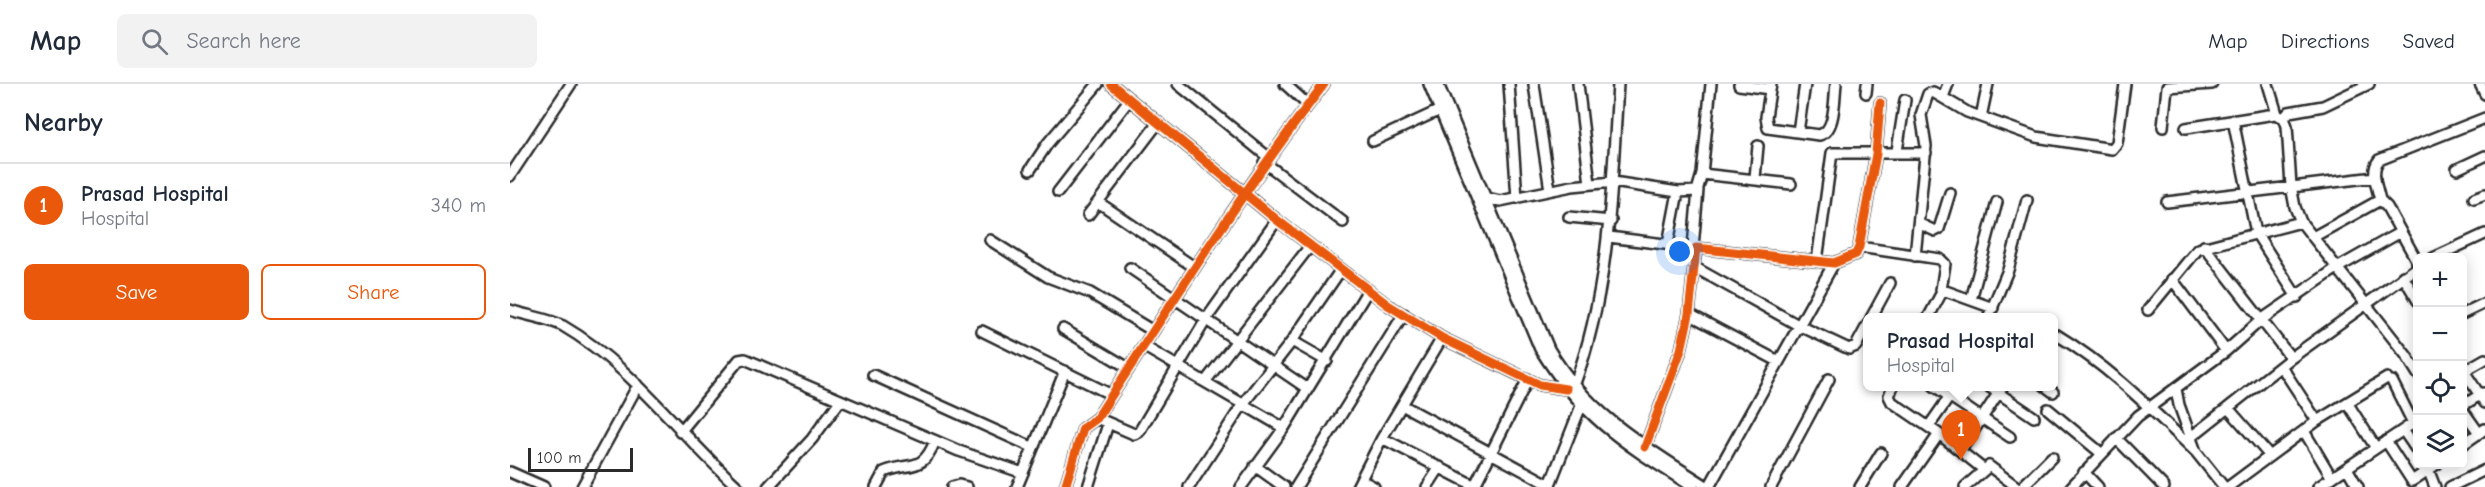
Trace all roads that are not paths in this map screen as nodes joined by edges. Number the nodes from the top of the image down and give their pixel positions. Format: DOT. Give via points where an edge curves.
graph roads {
  1 [pos="571,84"];
  2 [pos="1098,84"];
  3 [pos="1111,84"];
  4 [pos="1178,84"];
  5 [pos="1285,84"];
  6 [pos="1324,84"];
  7 [pos="1429,84"];
  8 [pos="1438,84"];
  9 [pos="1509,84"];
  10 [pos="1578,84"];
  11 [pos="1618,84"];
  12 [pos="1711,84"];
  13 [pos="1805,84"];
  14 [pos="1836,84"];
  15 [pos="1948,84"];
  16 [pos="1988,84"];
  17 [pos="2125,84"];
  18 [pos="2212,84"];
  19 [pos="2268,84"];
  20 [pos="2369,84"];
  21 [pos="2480,84"];
  22 [pos="1534,85"];
  23 [pos="1739,85"];
  24 [pos="1771,86"];
  25 [pos="2485,94"];
  26 [pos="1943,97"];
  27 [pos="1129,100"];
  28 [pos="1905,100"];
  29 [pos="1880,104"];
  30 [pos="1308,105"];
  31 [pos="1440,110"];
  32 [pos="2280,116"];
  33 [pos="1982,117"];
  34 [pos="2485,118"];
  35 [pos="2234,120"];
  36 [pos="1158,123"];
  37 [pos="2163,127"];
  38 [pos="2186,128"];
  39 [pos="1798,132"];
  40 [pos="1373,141"];
  41 [pos="1758,146"];
  42 [pos="1897,151"];
  43 [pos="1926,153"];
  44 [pos="1875,154"];
  45 [pos="2485,156"];
  46 [pos="1266,160"];
  47 [pos="2457,169"];
  48 [pos="1030,170"];
  49 [pos="1702,174"];
  50 [pos="510,176"];
  51 [pos="2375,177"];
  52 [pos="1755,178"];
  53 [pos="1613,182"];
  54 [pos="1590,184"];
  55 [pos="1791,184"];
  56 [pos="2291,186"];
  57 [pos="1550,190"];
  58 [pos="1698,190"];
  59 [pos="1058,192"];
  60 [pos="1244,192"];
  61 [pos="1678,192"];
  62 [pos="1950,193"];
  63 [pos="2247,193"];
  64 [pos="2485,194"];
  65 [pos="1487,198"];
  66 [pos="1517,198"];
  67 [pos="2474,198"];
  68 [pos="2027,200"];
  69 [pos="2380,200"];
  70 [pos="1098,202"];
  71 [pos="1996,202"];
  72 [pos="2167,202"];
  73 [pos="1088,215"];
  74 [pos="1569,217"];
  75 [pos="1277,220"];
  76 [pos="1611,221"];
  77 [pos="1342,222"];
  78 [pos="2301,222"];
  79 [pos="1920,224"];
  80 [pos="2256,233"];
  81 [pos="2399,233"];
  82 [pos="2485,234"];
  83 [pos="1609,237"];
  84 [pos="2313,237"];
  85 [pos="990,240"];
  86 [pos="1668,244"];
  87 [pos="1310,246"];
  88 [pos="2204,246"];
  89 [pos="1859,247"];
  90 [pos="1694,248"];
  91 [pos="2444,253"];
  92 [pos="1915,256"];
  93 [pos="2413,257"];
  94 [pos="1817,261"];
  95 [pos="1834,263"];
  96 [pos="1194,267"];
  97 [pos="1694,267"];
  98 [pos="1130,268"];
  99 [pos="2337,268"];
  100 [pos="2413,269"];
  101 [pos="1340,271"];
  102 [pos="2403,276"];
  103 [pos="2172,279"];
  104 [pos="1890,283"];
  105 [pos="1368,290"];
  106 [pos="1941,290"];
  107 [pos="2413,293"];
  108 [pos="1175,296"];
  109 [pos="2297,297"];
  110 [pos="1971,300"];
  111 [pos="2485,303"];
  112 [pos="2365,305"];
  113 [pos="1993,308"];
  114 [pos="510,310"];
  115 [pos="2148,310"];
  116 [pos="2467,312"];
  117 [pos="1874,313"];
  118 [pos="1930,313"];
  119 [pos="1990,313"];
  120 [pos="1404,314"];
  121 [pos="1689,314"];
  122 [pos="1207,318"];
  123 [pos="2261,320"];
  124 [pos="1798,325"];
  125 [pos="1063,329"];
  126 [pos="982,331"];
  127 [pos="1153,331"];
  128 [pos="1863,332"];
  129 [pos="2058,336"];
  130 [pos="1442,338"];
  131 [pos="1238,340"];
  132 [pos="1292,340"];
  133 [pos="1143,346"];
  134 [pos="2226,351"];
  135 [pos="2291,358"];
  136 [pos="2485,359"];
  137 [pos="1327,361"];
  138 [pos="1778,361"];
  139 [pos="1273,364"];
  140 [pos="1178,366"];
  141 [pos="2281,366"];
  142 [pos="2413,366"];
  143 [pos="1128,367"];
  144 [pos="1065,371"];
  145 [pos="2467,372"];
  146 [pos="873,375"];
  147 [pos="2467,378"];
  148 [pos="1528,379"];
  149 [pos="1829,379"];
  150 [pos="1205,382"];
  151 [pos="638,385"];
  152 [pos="1570,388"];
  153 [pos="2176,388"];
  154 [pos="1308,389"];
  155 [pos="1891,391"];
  156 [pos="1941,391"];
  157 [pos="1954,391"];
  158 [pos="2000,391"];
  159 [pos="2002,391"];
  160 [pos="1112,395"];
  161 [pos="1950,396"];
  162 [pos="2483,397"];
  163 [pos="840,400"];
  164 [pos="1243,404"];
  165 [pos="2348,404"];
  166 [pos="1402,405"];
  167 [pos="1581,406"];
  168 [pos="2467,406"];
  169 [pos="2149,407"];
  170 [pos="2228,408"];
  171 [pos="2048,409"];
  172 [pos="2467,413"];
  173 [pos="2034,417"];
  174 [pos="2413,417"];
  175 [pos="1097,418"];
  176 [pos="1984,418"];
  177 [pos="1601,420"];
  178 [pos="2317,421"];
  179 [pos="1108,424"];
  180 [pos="2413,424"];
  181 [pos="1929,426"];
  182 [pos="1284,428"];
  183 [pos="2403,430"];
  184 [pos="2304,431"];
  185 [pos="2482,431"];
  186 [pos="680,432"];
  187 [pos="1940,434"];
  188 [pos="2010,437"];
  189 [pos="2191,437"];
  190 [pos="1382,438"];
  191 [pos="2116,438"];
  192 [pos="935,441"];
  193 [pos="2386,441"];
  194 [pos="2467,442"];
  195 [pos="2413,445"];
  196 [pos="1032,447"];
  197 [pos="1645,447"];
  198 [pos="2376,448"];
  199 [pos="1961,450"];
  200 [pos="1491,452"];
  201 [pos="2196,452"];
  202 [pos="1881,453"];
  203 [pos="2101,453"];
  204 [pos="2270,456"];
  205 [pos="2052,457"];
  206 [pos="1255,466"];
  207 [pos="1440,468"];
  208 [pos="2347,468"];
  209 [pos="1983,469"];
  210 [pos="2427,469"];
  211 [pos="2432,469"];
  212 [pos="2485,470"];
  213 [pos="510,472"];
  214 [pos="2084,472"];
  215 [pos="1023,473"];
  216 [pos="2471,477"];
  217 [pos="2332,478"];
  218 [pos="1359,484"];
  219 [pos="734,486"];
  220 [pos="1550,486"];
  221 [pos="544,487"];
  222 [pos="582,487"];
  223 [pos="768,487"];
  224 [pos="876,487"];
  225 [pos="952,487"];
  226 [pos="967,487"];
  227 [pos="1017,487"];
  228 [pos="1065,487"];
  229 [pos="1088,487"];
  230 [pos="1189,487"];
  231 [pos="1241,487"];
  232 [pos="1284,487"];
  233 [pos="1296,487"];
  234 [pos="1374,487"];
  235 [pos="1427,487"];
  236 [pos="1475,487"];
  237 [pos="1693,487"];
  238 [pos="1708,487"];
  239 [pos="1771,487"];
  240 [pos="1860,487"];
  241 [pos="1902,487"];
  242 [pos="1965,487"];
  243 [pos="2017,487"];
  244 [pos="2022,487"];
  245 [pos="2071,487"];
  246 [pos="2098,487"];
  247 [pos="2164,487"];
  248 [pos="2226,487"];
  249 [pos="2318,487"];
  250 [pos="2358,487"];
  251 [pos="2435,487"];
  252 [pos="2450,487"];
  253 [pos="2478,487"];
  1 -- 50 [label="street"];
  2 -- 48 [label="street"];
  3 -- 27 [label="street"];
  4 -- 46 [label="street"];
  5 -- 30 [label="street"];
  6 -- 30 [label="street"];
  7 -- 31 [label="street"];
  8 -- 65 [label="street"];
  9 -- 66 [label="street"];
  10 -- 54 [label="street"];
  11 -- 53 [label="street"];
  12 -- 49 [label="street"];
  13 -- 39 [label="street"];
  14 -- 39 [label="street" via="1829,130 1822,135"];
  15 -- 26 [label="street"];
  16 -- 33 [label="street"];
  17 -- 33 [label="street" via="2117,143 2112,149 2036,137"];
  18 -- 37 [label="street" via="2167,87"];
  19 -- 32 [label="street"];
  20 -- 32 [label="street" via="2330,104"];
  21 -- 25 [label="street"];
  22 -- 57 [label="street"];
  23 -- 24 [label="street"];
  24 -- 39 [label="street" via="1768,128"];
  26 -- 33 [label="street"];
  26 -- 43 [label="street" via="1930,93 1924,106 1921,124"];
  27 -- 36 [label="street"];
  27 -- 59 [label="street"];
  28 -- 42 [label="street"];
  29 -- 44 [label="street"];
  30 -- 46 [label="street"];
  31 -- 40 [label="street"];
  31 -- 152 [label="street" via="1540,349"];
  32 -- 35 [label="street"];
  32 -- 56 [label="street" via="2287,126"];
  34 -- 51 [label="street" via="2379,160"];
  35 -- 38 [label="street"];
  35 -- 63 [label="street"];
  36 -- 60 [label="street"];
  36 -- 70 [label="street"];
  41 -- 52 [label="street"];
  42 -- 43 [label="street"];
  42 -- 44 [label="street"];
  43 -- 79 [label="street"];
  44 -- 89 [label="street"];
  44 -- 94 [label="street" via="1832,154"];
  45 -- 47 [label="street"];
  46 -- 60 [label="street"];
  46 -- 77 [label="street"];
  49 -- 52 [label="street"];
  49 -- 58 [label="street"];
  51 -- 56 [label="street"];
  51 -- 69 [label="street"];
  52 -- 55 [label="street"];
  53 -- 54 [label="street"];
  53 -- 61 [label="street"];
  53 -- 76 [label="street"];
  54 -- 57 [label="street"];
  56 -- 63 [label="street"];
  56 -- 78 [label="street"];
  57 -- 66 [label="street"];
  58 -- 61 [label="street"];
  58 -- 90 [label="street"];
  60 -- 75 [label="street"];
  60 -- 96 [label="street"];
  61 -- 86 [label="street"];
  62 -- 79 [label="street" via="1939,229"];
  63 -- 72 [label="street"];
  63 -- 80 [label="street"];
  64 -- 67 [label="street"];
  65 -- 66 [label="street"];
  65 -- 152 [label="street" via="1549,349"];
  68 -- 113 [label="street"];
  69 -- 81 [label="street"];
  69 -- 84 [label="street"];
  70 -- 73 [label="street"];
  70 -- 96 [label="street"];
  71 -- 110 [label="street"];
  74 -- 76 [label="street"];
  75 -- 87 [label="street"];
  75 -- 122 [label="street"];
  76 -- 83 [label="street"];
  78 -- 80 [label="street"];
  78 -- 84 [label="street"];
  79 -- 92 [label="street"];
  80 -- 88 [label="street"];
  80 -- 109 [label="street"];
  81 -- 93 [label="street"];
  81 -- 99 [label="street"];
  82 -- 91 [label="street"];
  83 -- 86 [label="street"];
  83 -- 152 [label="street" via="1592,332"];
  84 -- 99 [label="street"];
  85 -- 127 [label="street" via="1048,277 1090,293"];
  86 -- 90 [label="street"];
  87 -- 101 [label="street"];
  87 -- 131 [label="street"];
  88 -- 103 [label="street" via="2189,257"];
  88 -- 123 [label="street"];
  89 -- 92 [label="street"];
  89 -- 95 [label="street" via="1856,254"];
  90 -- 94 [label="street"];
  90 -- 97 [label="street"];
  92 -- 106 [label="street" via="1944,262"];
  94 -- 95 [label="street"];
  95 -- 124 [label="street"];
  96 -- 108 [label="street"];
  97 -- 121 [label="street"];
  97 -- 124 [label="street"];
  98 -- 108 [label="street"];
  99 -- 109 [label="street"];
  99 -- 112 [label="street"];
  100 -- 102 [label="street"];
  101 -- 105 [label="street"];
  101 -- 132 [label="street"];
  102 -- 107 [label="street"];
  102 -- 112 [label="street"];
  103 -- 115 [label="street"];
  103 -- 134 [label="street"];
  104 -- 117 [label="street"];
  105 -- 120 [label="street"];
  105 -- 137 [label="street"];
  106 -- 110 [label="street"];
  106 -- 118 [label="street"];
  108 -- 122 [label="street"];
  108 -- 127 [label="street"];
  109 -- 123 [label="street"];
  110 -- 113 [label="street"];
  111 -- 116 [label="street"];
  112 -- 135 [label="street"];
  112 -- 142 [label="street"];
  113 -- 119 [label="street"];
  114 -- 151 [label="street" via="563,326"];
  120 -- 130 [label="street"];
  120 -- 233 [label="street"];
  121 -- 138 [label="street"];
  121 -- 197 [label="street" via="1677,366"];
  122 -- 131 [label="street"];
  122 -- 140 [label="street"];
  123 -- 134 [label="street"];
  123 -- 135 [label="street"];
  124 -- 128 [label="street" via="1852,349"];
  124 -- 138 [label="street"];
  125 -- 143 [label="street"];
  126 -- 144 [label="street"];
  127 -- 133 [label="street"];
  129 -- 169 [label="street" via="2091,356"];
  130 -- 148 [label="street"];
  130 -- 166 [label="street"];
  131 -- 139 [label="street"];
  131 -- 150 [label="street"];
  132 -- 137 [label="street"];
  132 -- 139 [label="street"];
  133 -- 140 [label="street"];
  133 -- 143 [label="street"];
  134 -- 153 [label="street"];
  135 -- 141 [label="street"];
  136 -- 145 [label="street"];
  137 -- 154 [label="street"];
  138 -- 238 [label="street"];
  139 -- 154 [label="street"];
  139 -- 164 [label="street"];
  140 -- 150 [label="street"];
  140 -- 179 [label="street" via="1137,434"];
  141 -- 170 [label="street"];
  141 -- 178 [label="street"];
  143 -- 160 [label="street"];
  144 -- 160 [label="street"];
  144 -- 196 [label="street"];
  146 -- 196 [label="street"];
  147 -- 162 [label="street"];
  148 -- 152 [label="street" via="1540,385"];
  148 -- 200 [label="street"];
  149 -- 239 [label="street"];
  150 -- 164 [label="street"];
  151 -- 186 [label="street"];
  151 -- 222 [label="street"];
  152 -- 167 [label="street"];
  152 -- 177 [label="street"];
  153 -- 169 [label="street"];
  153 -- 189 [label="street"];
  154 -- 182 [label="street"];
  155 -- 181 [label="street" via="1890,401"];
  156 -- 161 [label="street"];
  157 -- 161 [label="street"];
  158 -- 176 [label="street"];
  159 -- 173 [label="street"];
  160 -- 175 [label="street"];
  161 -- 176 [label="street"];
  161 -- 181 [label="street"];
  162 -- 168 [label="street"];
  163 -- 186 [label="street" via="742,359"];
  163 -- 192 [label="street"];
  163 -- 223 [label="street" via="817,433"];
  164 -- 182 [label="street"];
  164 -- 230 [label="street"];
  165 -- 174 [label="street" via="2390,380"];
  165 -- 178 [label="street"];
  165 -- 198 [label="street"];
  166 -- 190 [label="street"];
  166 -- 200 [label="street"];
  167 -- 177 [label="street"];
  167 -- 220 [label="street"];
  169 -- 191 [label="street"];
  169 -- 201 [label="street"];
  170 -- 189 [label="street"];
  170 -- 204 [label="street"];
  171 -- 203 [label="street"];
  172 -- 185 [label="street"];
  175 -- 179 [label="street"];
  175 -- 228 [label="street" via="1083,428"];
  176 -- 188 [label="street"];
  176 -- 199 [label="street"];
  177 -- 197 [label="street"];
  177 -- 237 [label="street"];
  178 -- 184 [label="street"];
  179 -- 229 [label="street"];
  180 -- 183 [label="street"];
  181 -- 187 [label="street"];
  182 -- 206 [label="street"];
  183 -- 193 [label="street"];
  183 -- 195 [label="street"];
  184 -- 204 [label="street"];
  184 -- 217 [label="street"];
  185 -- 194 [label="street"];
  186 -- 219 [label="street"];
  187 -- 199 [label="street"];
  187 -- 241 [label="street"];
  189 -- 201 [label="street"];
  190 -- 207 [label="street"];
  190 -- 218 [label="street"];
  191 -- 203 [label="street"];
  191 -- 247 [label="street"];
  192 -- 215 [label="street"];
  192 -- 224 [label="street" via="930,455 922,462 884,472"];
  193 -- 198 [label="street"];
  193 -- 210 [label="street" via="2412,481"];
  196 -- 215 [label="street"];
  197 -- 238 [label="street"];
  198 -- 208 [label="street"];
  199 -- 209 [label="street"];
  200 -- 220 [label="street"];
  200 -- 236 [label="street"];
  201 -- 248 [label="street"];
  202 -- 240 [label="street"];
  203 -- 214 [label="street"];
  204 -- 248 [label="street"];
  205 -- 244 [label="street"];
  206 -- 231 [label="street"];
  206 -- 232 [label="street"];
  207 -- 235 [label="street"];
  207 -- 236 [label="street"];
  208 -- 217 [label="street"];
  208 -- 250 [label="street"];
  209 -- 242 [label="street"];
  209 -- 243 [label="street" via="1992,466"];
  211 -- 251 [label="street"];
  212 -- 216 [label="street"];
  213 -- 221 [label="street"];
  214 -- 245 [label="street"];
  214 -- 246 [label="street"];
  215 -- 227 [label="street"];
  216 -- 252 [label="street"];
  216 -- 253 [label="street"];
  217 -- 249 [label="street"];
  218 -- 234 [label="street"];
  225 -- 226 [label="street"];
}
